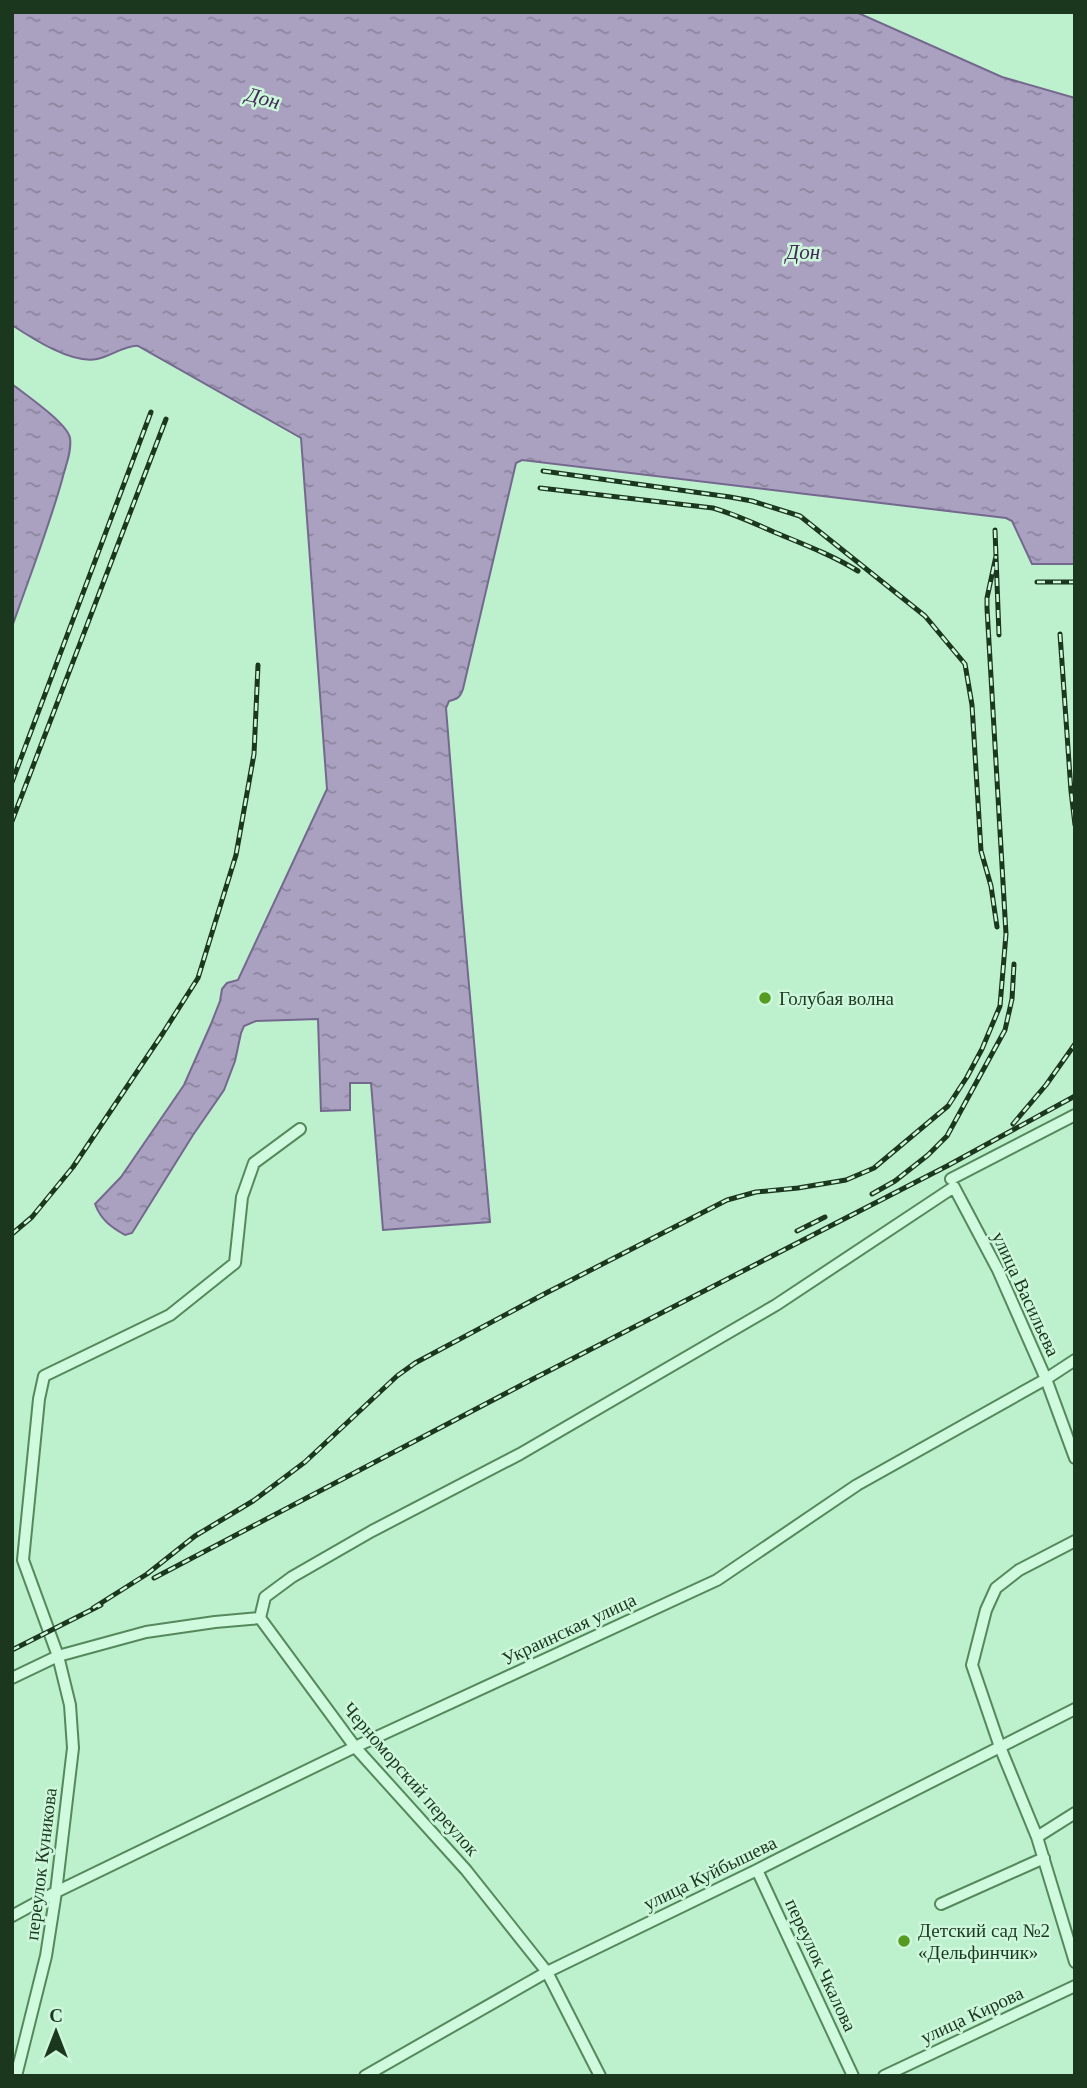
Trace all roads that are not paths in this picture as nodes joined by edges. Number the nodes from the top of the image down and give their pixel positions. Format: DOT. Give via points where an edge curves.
graph roads {
  1 [pos="1075,1115"];
  2 [pos="300,1129"];
  3 [pos="953,1183"];
  4 [pos="1075,1360"];
  5 [pos="1046,1379"];
  6 [pos="1075,1458"];
  7 [pos="1075,1541"];
  8 [pos="260,1618"];
  9 [pos="58,1656"];
  10 [pos="12,1678"];
  11 [pos="1075,1709"];
  12 [pos="355,1747"];
  13 [pos="1000,1747"];
  14 [pos="1075,1813"];
  15 [pos="1037,1837"];
  16 [pos="1044,1858"];
  17 [pos="757,1870"];
  18 [pos="56,1892"];
  19 [pos="941,1904"];
  20 [pos="12,1916"];
  21 [pos="1075,1962"];
  22 [pos="547,1972"];
  23 [pos="1075,1986"];
  24 [pos="16,2076"];
  25 [pos="365,2076"];
  26 [pos="600,2076"];
  27 [pos="853,2076"];
  28 [pos="884,2076"];
  1 -- 3 [label="street"];
  2 -- 9 [label="street, переулок Куникова" via="254,1163 242,1197 235,1263 170,1315 44,1376 23,1560"];
  3 -- 5 [label="street, улица Васильева"];
  3 -- 8 [label="street" via="776,1306 520,1454 292,1577 265,1597"];
  4 -- 5 [label="street, Украинская улица"];
  5 -- 6 [label="street, улица Васильева"];
  5 -- 12 [label="street, Украинская улица" via="857,1485 717,1580"];
  7 -- 13 [label="street" via="1019,1570 996,1588 986,1609 972,1665"];
  8 -- 9 [label="street" via="146,1632"];
  8 -- 12 [label="street, Черноморский переулок"];
  9 -- 10 [label="street"];
  9 -- 18 [label="street, переулок Куникова" via="70,1705 73,1748"];
  11 -- 13 [label="street, улица Куйбышева"];
  12 -- 18 [label="street, Украинская улица"];
  12 -- 22 [label="street, Черноморский переулок" via="466,1870"];
  13 -- 15 [label="street"];
  13 -- 17 [label="street, улица Куйбышева"];
  14 -- 15 [label="street"];
  15 -- 16 [label="street"];
  16 -- 19 [label="street"];
  16 -- 21 [label="street"];
  17 -- 22 [label="street, улица Куйбышева"];
  17 -- 27 [label="street, переулок Чкалова"];
  18 -- 20 [label="street, Украинская улица"];
  18 -- 24 [label="street, переулок Куникова" via="46,1956"];
  22 -- 25 [label="street, улица Куйбышева"];
  22 -- 26 [label="street, Черноморский переулок"];
  23 -- 28 [label="street, улица Кирова"];
}
